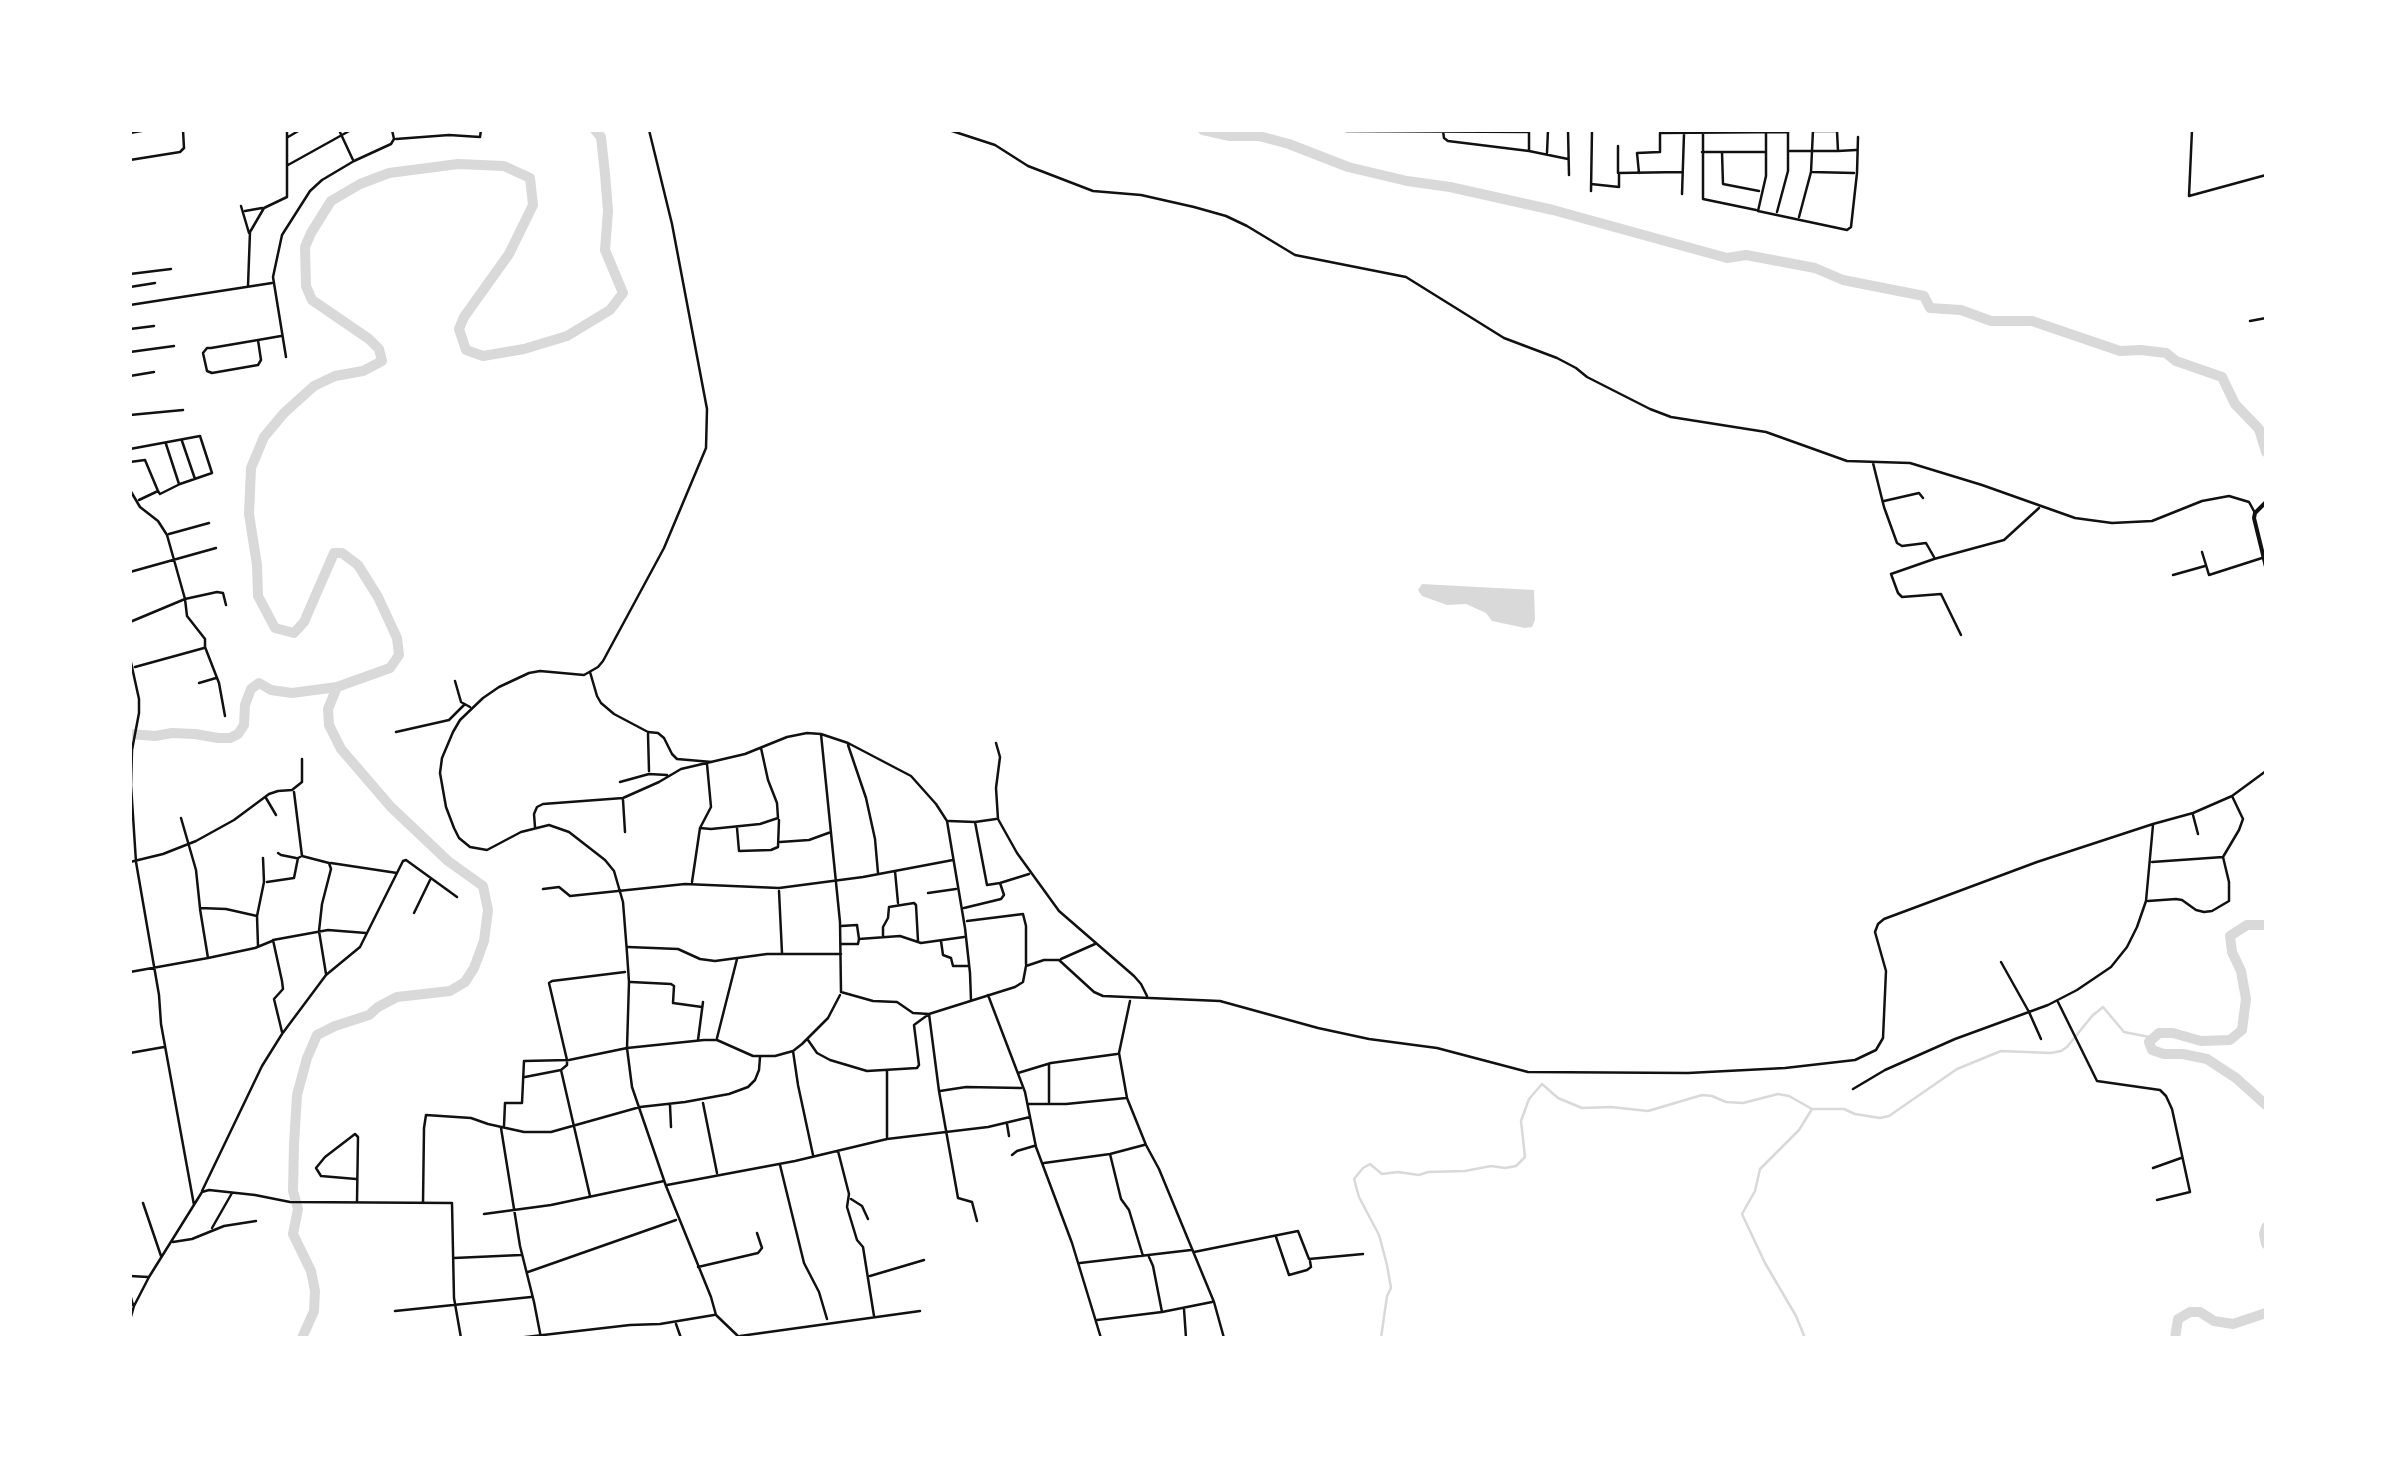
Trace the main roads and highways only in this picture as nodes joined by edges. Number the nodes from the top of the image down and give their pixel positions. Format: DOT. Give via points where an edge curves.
graph roads {
  1 [pos="2266,502"];
  2 [pos="2266,567"];
  1 -- 2 [label="main road" via="2254,525"];
}
